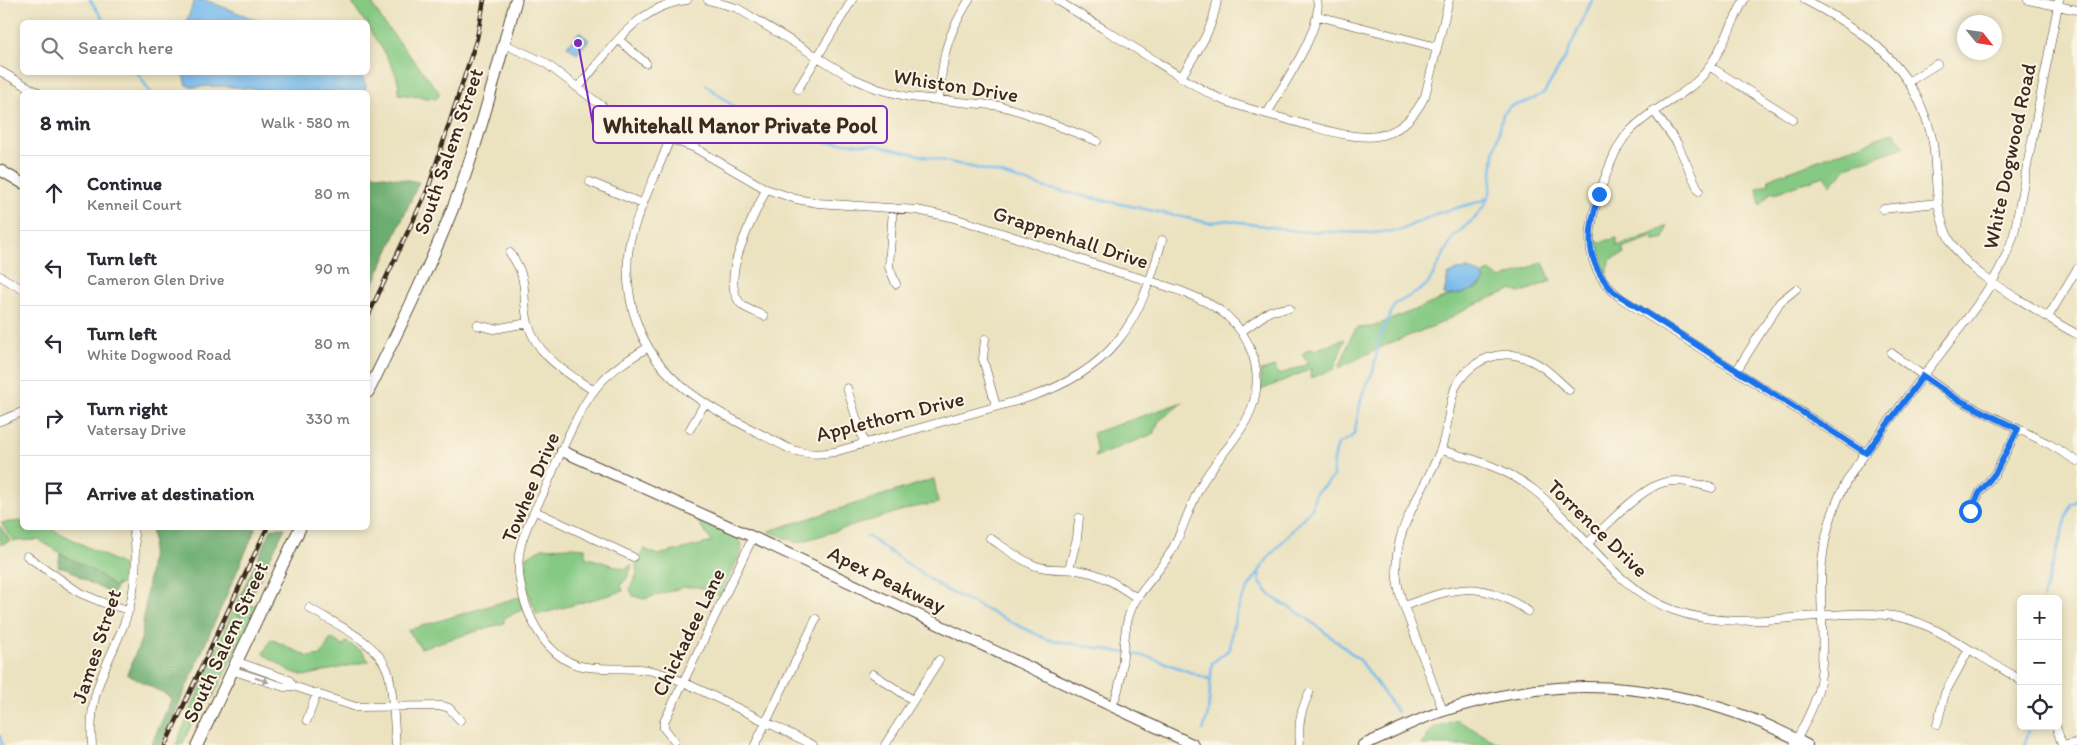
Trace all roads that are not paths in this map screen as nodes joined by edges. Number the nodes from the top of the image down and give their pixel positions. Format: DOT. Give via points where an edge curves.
graph roads {
  1 [pos="516,0"];
  2 [pos="687,0"];
  3 [pos="708,0"];
  4 [pos="852,0"];
  5 [pos="969,0"];
  6 [pos="1057,0"];
  7 [pos="1218,0"];
  8 [pos="1317,0"];
  9 [pos="1449,0"];
  10 [pos="1744,0"];
  11 [pos="1805,0"];
  12 [pos="2028,0"];
  13 [pos="667,2"];
  14 [pos="2058,3"];
  15 [pos="2077,10"];
  16 [pos="1318,16"];
  17 [pos="619,40"];
  18 [pos="504,44"];
  19 [pos="1437,47"];
  20 [pos="818,57"];
  21 [pos="646,63"];
  22 [pos="1936,64"];
  23 [pos="1708,66"];
  24 [pos="0,71"];
  25 [pos="1181,77"];
  26 [pos="1908,82"];
  27 [pos="578,88"];
  28 [pos="798,89"];
  29 [pos="33,90"];
  30 [pos="939,99"];
  31 [pos="1653,110"];
  32 [pos="1267,114"];
  33 [pos="1793,119"];
  34 [pos="670,138"];
  35 [pos="1098,141"];
  36 [pos="0,170"];
  37 [pos="590,182"];
  38 [pos="20,183"];
  39 [pos="766,189"];
  40 [pos="1699,191"];
  41 [pos="1937,203"];
  42 [pos="643,204"];
  43 [pos="893,208"];
  44 [pos="1883,210"];
  45 [pos="1162,240"];
  46 [pos="510,253"];
  47 [pos="2077,269"];
  48 [pos="0,276"];
  49 [pos="1149,281"];
  50 [pos="1992,283"];
  51 [pos="896,284"];
  52 [pos="20,288"];
  53 [pos="1796,289"];
  54 [pos="1289,308"];
  55 [pos="764,316"];
  56 [pos="2048,317"];
  57 [pos="528,323"];
  58 [pos="477,325"];
  59 [pos="1242,331"];
  60 [pos="2077,334"];
  61 [pos="985,339"];
  62 [pos="647,348"];
  63 [pos="1891,353"];
  64 [pos="1737,370"];
  65 [pos="1923,376"];
  66 [pos="370,388"];
  67 [pos="847,388"];
  68 [pos="1569,390"];
  69 [pos="594,391"];
  70 [pos="706,403"];
  71 [pos="996,406"];
  72 [pos="20,413"];
  73 [pos="0,421"];
  74 [pos="690,429"];
  75 [pos="2018,429"];
  76 [pos="864,443"];
  77 [pos="1441,450"];
  78 [pos="562,451"];
  79 [pos="1866,453"];
  80 [pos="2077,460"];
  81 [pos="1712,488"];
  82 [pos="535,511"];
  83 [pos="1970,511"];
  84 [pos="1079,518"];
  85 [pos="133,530"];
  86 [pos="299,530"];
  87 [pos="753,537"];
  88 [pos="990,538"];
  89 [pos="1587,544"];
  90 [pos="26,556"];
  91 [pos="633,557"];
  92 [pos="1069,569"];
  93 [pos="1137,598"];
  94 [pos="1404,606"];
  95 [pos="309,608"];
  96 [pos="129,610"];
  97 [pos="1528,611"];
  98 [pos="1823,615"];
  99 [pos="816,619"];
  100 [pos="1969,649"];
  101 [pos="939,660"];
  102 [pos="233,666"];
  103 [pos="873,674"];
  104 [pos="2017,678"];
  105 [pos="684,682"];
  106 [pos="1309,693"];
  107 [pos="317,694"];
  108 [pos="914,700"];
  109 [pos="392,707"];
  110 [pos="1111,707"];
  111 [pos="1443,711"];
  112 [pos="307,720"];
  113 [pos="460,720"];
  114 [pos="766,722"];
  115 [pos="1937,725"];
  116 [pos="2057,730"];
  117 [pos="674,741"];
  118 [pos="1796,742"];
  119 [pos="2077,743"];
  120 [pos="92,745"];
  121 [pos="197,745"];
  122 [pos="396,745"];
  123 [pos="755,745"];
  124 [pos="813,745"];
  125 [pos="885,745"];
  126 [pos="1194,745"];
  127 [pos="1300,745"];
  128 [pos="1362,745"];
  129 [pos="1807,745"];
  130 [pos="2062,745"];
  131 [pos="2067,745"];
  1 -- 18 [label="main road, South Salem Street"];
  2 -- 13 [label="street"];
  3 -- 20 [label="street, Whiston Drive" via="737,8"];
  4 -- 20 [label="street"];
  5 -- 30 [label="street" via="948,39 942,60"];
  6 -- 25 [label="street"];
  7 -- 25 [label="street" via="1208,34"];
  8 -- 16 [label="street"];
  9 -- 19 [label="street"];
  10 -- 23 [label="street"];
  11 -- 26 [label="street" via="1848,23 1871,40"];
  12 -- 14 [label="street"];
  13 -- 17 [label="street" via="643,16"];
  14 -- 15 [label="street"];
  14 -- 50 [label="street, White Dogwood Road" via="2014,234"];
  16 -- 19 [label="street"];
  16 -- 32 [label="street" via="1312,35"];
  17 -- 21 [label="street"];
  17 -- 27 [label="street"];
  18 -- 27 [label="street, Grappenhall Drive" via="544,62"];
  18 -- 66 [label="main road, South Salem Street" via="459,192"];
  19 -- 32 [label="street" via="1421,103 1409,119 1393,131 1356,137"];
  20 -- 28 [label="street"];
  20 -- 30 [label="street, Whiston Drive" via="852,78 878,89 909,97"];
  22 -- 26 [label="street"];
  23 -- 31 [label="street" via="1688,88"];
  23 -- 33 [label="street"];
  24 -- 29 [label="street"];
  25 -- 32 [label="street" via="1223,100"];
  26 -- 41 [label="street" via="1931,136"];
  27 -- 34 [label="street, Grappenhall Drive" via="619,119"];
  30 -- 35 [label="street, Whiston Drive" via="1013,109"];
  31 -- 40 [label="street" via="1676,143"];
  31 -- 64 [label="street" via="1628,133 1613,156 1590,227 1590,251 1607,286 1622,299"];
  34 -- 39 [label="street, Grappenhall Drive"];
  34 -- 42 [label="street, Applethorn Drive"];
  36 -- 38 [label="main road"];
  37 -- 42 [label="street"];
  39 -- 43 [label="street, Grappenhall Drive" via="818,203"];
  39 -- 55 [label="street" via="732,276 739,301 744,307"];
  41 -- 44 [label="street"];
  41 -- 50 [label="street" via="1952,244"];
  42 -- 62 [label="street, Applethorn Drive" via="630,243 627,274 632,308"];
  43 -- 49 [label="street, Grappenhall Drive" via="950,217"];
  43 -- 51 [label="street" via="889,267"];
  45 -- 49 [label="street, Applethorn Drive"];
  46 -- 57 [label="street" via="520,267"];
  47 -- 56 [label="street"];
  48 -- 52 [label="street"];
  49 -- 59 [label="street, Grappenhall Drive" via="1211,305"];
  49 -- 71 [label="street, Applethorn Drive" via="1126,331 1092,367 1050,391"];
  50 -- 56 [label="street"];
  50 -- 65 [label="street, White Dogwood Road"];
  53 -- 64 [label="street" via="1780,302"];
  54 -- 59 [label="street" via="1270,311"];
  56 -- 60 [label="street"];
  57 -- 58 [label="street" via="494,329"];
  57 -- 69 [label="street" via="536,342 549,358"];
  59 -- 93 [label="street, Grappenhall Drive" via="1256,369 1251,409 1202,482 1170,555"];
  61 -- 71 [label="street" via="983,359"];
  62 -- 69 [label="street, Towhee Drive" via="611,372"];
  62 -- 70 [label="street, Applethorn Drive" via="679,385"];
  63 -- 65 [label="street"];
  64 -- 79 [label="street"];
  65 -- 75 [label="street" via="1955,398"];
  65 -- 79 [label="street, White Dogwood Road"];
  67 -- 76 [label="street"];
  68 -- 77 [label="street" via="1541,366 1525,358 1501,355 1483,359 1467,370 1455,388"];
  69 -- 78 [label="street, Towhee Drive"];
  70 -- 74 [label="street"];
  70 -- 76 [label="street, Applethorn Drive" via="797,452 821,455"];
  71 -- 76 [label="street, Applethorn Drive"];
  72 -- 73 [label="street"];
  75 -- 80 [label="street"];
  75 -- 83 [label="street" via="2000,465"];
  77 -- 89 [label="street, Torrence Drive" via="1486,463 1516,478 1536,492"];
  77 -- 94 [label="street" via="1400,534 1396,574"];
  78 -- 82 [label="street, Towhee Drive"];
  78 -- 87 [label="main road, Apex Peakway"];
  79 -- 98 [label="street, White Dogwood Road" via="1839,497 1829,524 1822,566"];
  81 -- 89 [label="street" via="1680,482 1662,483 1640,495"];
  82 -- 91 [label="street"];
  82 -- 105 [label="street, Towhee Drive" via="521,545 519,571 527,606 537,630 551,649 576,664 647,669"];
  84 -- 92 [label="street"];
  85 -- 96 [label="street, James Street" via="135,565"];
  86 -- 102 [label="main road, South Salem Street"];
  87 -- 105 [label="street, Chickadee Lane"];
  87 -- 110 [label="main road, Apex Peakway"];
  88 -- 92 [label="street" via="1030,563 1047,569"];
  89 -- 98 [label="street, Torrence Drive" via="1636,591 1658,604 1692,616 1734,622"];
  90 -- 96 [label="street" via="80,593"];
  92 -- 93 [label="street" via="1102,576"];
  93 -- 110 [label="street, Grappenhall Drive" via="1129,615 1118,688"];
  94 -- 97 [label="street" via="1438,593 1468,589 1498,594"];
  94 -- 111 [label="street"];
  95 -- 109 [label="street" via="378,654 389,676"];
  96 -- 120 [label="street, James Street" via="95,694"];
  98 -- 100 [label="street, Torrence Drive" via="1901,617 1929,626"];
  98 -- 118 [label="street, White Dogwood Road" via="1820,683"];
  99 -- 114 [label="street"];
  100 -- 104 [label="street, Torrence Drive"];
  100 -- 115 [label="street" via="1945,693"];
  101 -- 108 [label="street"];
  102 -- 107 [label="street" via="289,680 293,686"];
  102 -- 121 [label="main road, South Salem Street"];
  103 -- 108 [label="street"];
  105 -- 114 [label="street, Towhee Drive"];
  105 -- 117 [label="street, Chickadee Lane" via="664,722 664,728"];
  106 -- 127 [label="street" via="1300,712"];
  107 -- 109 [label="street" via="356,707"];
  107 -- 112 [label="street"];
  108 -- 125 [label="street"];
  109 -- 113 [label="street" via="443,706"];
  109 -- 122 [label="street"];
  110 -- 126 [label="main road, Apex Peakway"];
  111 -- 118 [label="main road" via="1536,690 1582,687 1631,690 1714,707 1767,725"];
  111 -- 128 [label="main road"];
  114 -- 123 [label="street"];
  114 -- 124 [label="street, Towhee Drive"];
  116 -- 130 [label="street"];
  118 -- 129 [label="main road"];
  119 -- 131 [label="street"];
}
